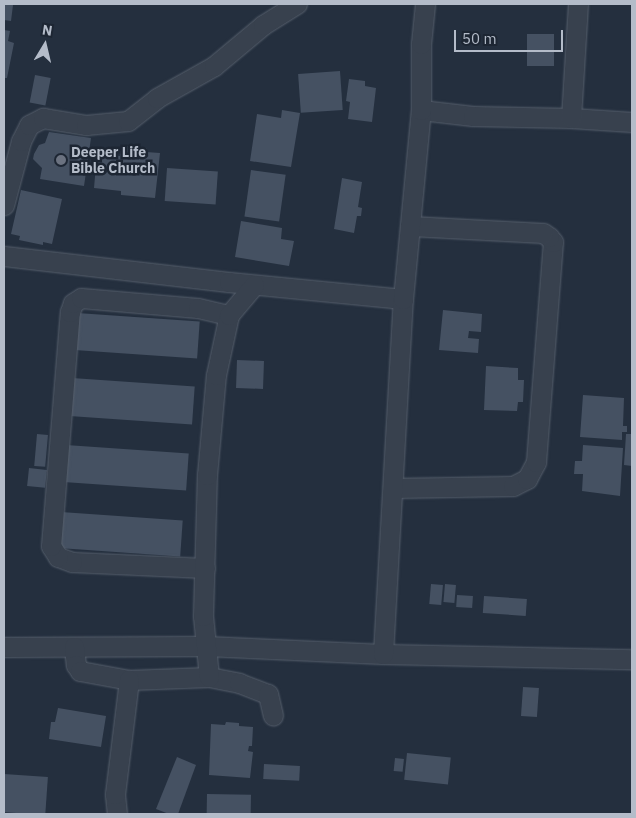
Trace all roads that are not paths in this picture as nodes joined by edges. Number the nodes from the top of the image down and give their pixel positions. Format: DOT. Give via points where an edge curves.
graph roads {
  1 [pos="298,4"];
  2 [pos="425,4"];
  3 [pos="578,4"];
  4 [pos="421,110"];
  5 [pos="571,118"];
  6 [pos="632,122"];
  7 [pos="4,205"];
  8 [pos="410,226"];
  9 [pos="4,256"];
  10 [pos="254,285"];
  11 [pos="403,299"];
  12 [pos="229,315"];
  13 [pos="393,488"];
  14 [pos="206,568"];
  15 [pos="206,646"];
  16 [pos="4,647"];
  17 [pos="74,647"];
  18 [pos="383,654"];
  19 [pos="632,659"];
  20 [pos="209,677"];
  21 [pos="129,680"];
  22 [pos="273,716"];
  23 [pos="117,814"];
  1 -- 7 [label="street" via="263,25 214,66 157,98 128,121 86,125 43,118 29,125 21,141"];
  2 -- 4 [label="street"];
  3 -- 5 [label="street"];
  4 -- 5 [label="street" via="473,116"];
  4 -- 8 [label="street"];
  5 -- 6 [label="street"];
  8 -- 11 [label="street"];
  8 -- 13 [label="street" via="543,234 553,242 536,462 527,479 513,486"];
  9 -- 10 [label="street"];
  10 -- 11 [label="street"];
  10 -- 12 [label="street"];
  11 -- 13 [label="street"];
  12 -- 14 [label="street" via="216,375 210,427"];
  12 -- 14 [label="street" via="198,308 81,298 73,303 70,312 51,546 58,557 72,562"];
  13 -- 18 [label="street"];
  14 -- 15 [label="street" via="203,616"];
  15 -- 17 [label="street"];
  15 -- 18 [label="street"];
  15 -- 20 [label="street"];
  16 -- 17 [label="street"];
  17 -- 21 [label="street" via="80,671"];
  18 -- 19 [label="street"];
  20 -- 21 [label="street"];
  20 -- 22 [label="street" via="239,683 268,694"];
  21 -- 23 [label="street" via="114,794"];
}
